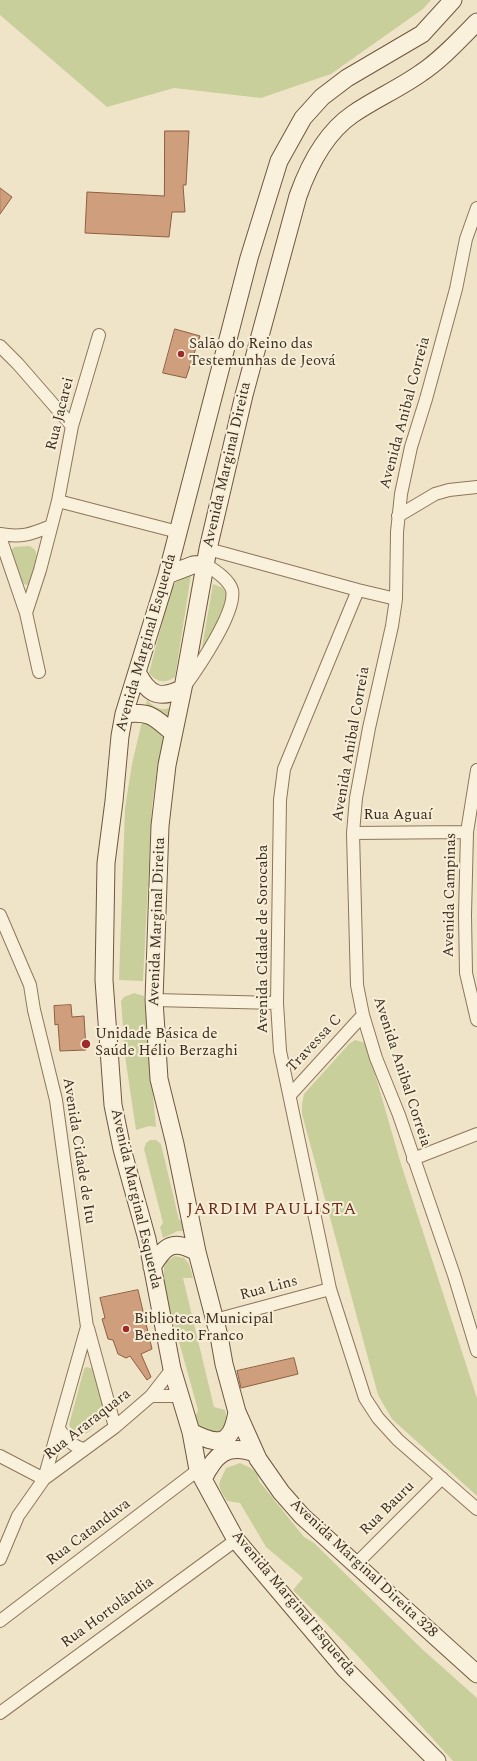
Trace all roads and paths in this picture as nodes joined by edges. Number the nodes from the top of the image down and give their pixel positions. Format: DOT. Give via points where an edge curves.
graph roads {
  1 [pos="453,0"];
  2 [pos="477,22"];
  3 [pos="477,208"];
  4 [pos="99,335"];
  5 [pos="0,346"];
  6 [pos="72,426"];
  7 [pos="477,487"];
  8 [pos="58,501"];
  9 [pos="398,516"];
  10 [pos="51,526"];
  11 [pos="178,532"];
  12 [pos="0,535"];
  13 [pos="207,557"];
  14 [pos="167,575"];
  15 [pos="358,590"];
  16 [pos="396,599"];
  17 [pos="26,613"];
  18 [pos="39,672"];
  19 [pos="138,674"];
  20 [pos="183,688"];
  21 [pos="124,714"];
  22 [pos="173,733"];
  23 [pos="477,770"];
  24 [pos="467,832"];
  25 [pos="352,833"];
  26 [pos="472,868"];
  27 [pos="0,915"];
  28 [pos="472,974"];
  29 [pos="154,1000"];
  30 [pos="277,1002"];
  31 [pos="363,1015"];
  32 [pos="477,1020"];
  33 [pos="290,1095"];
  34 [pos="477,1134"];
  35 [pos="413,1159"];
  36 [pos="197,1252"];
  37 [pos="152,1268"];
  38 [pos="330,1288"];
  39 [pos="215,1320"];
  40 [pos="87,1327"];
  41 [pos="477,1351"];
  42 [pos="172,1369"];
  43 [pos="151,1396"];
  44 [pos="180,1396"];
  45 [pos="237,1412"];
  46 [pos="115,1427"];
  47 [pos="59,1429"];
  48 [pos="191,1432"];
  49 [pos="85,1449"];
  50 [pos="255,1453"];
  51 [pos="0,1456"];
  52 [pos="201,1475"];
  53 [pos="442,1478"];
  54 [pos="44,1479"];
  55 [pos="477,1509"];
  56 [pos="236,1540"];
  57 [pos="0,1559"];
  58 [pos="356,1564"];
  59 [pos="0,1621"];
  60 [pos="477,1674"];
  61 [pos="0,1713"];
  62 [pos="437,1761"];
  1 -- 11 [label="main road, Avenida Marginal Esquerda" via="422,34 367,66 322,97 303,118 279,161 249,258"];
  2 -- 13 [label="main road, Avenida Marginal Direita" via="440,59 420,74 352,115 330,135 315,156 298,196 273,286"];
  3 -- 9 [label="street, Avenida Anibal Correia" via="466,239 456,289 411,448"];
  4 -- 6 [label="street, Rua Jacarei"];
  5 -- 6 [label="street"];
  6 -- 8 [label="street, Rua Jacarei"];
  7 -- 9 [label="street" via="435,494"];
  8 -- 10 [label="street, Rua Jacarei"];
  8 -- 11 [label="street"];
  9 -- 16 [label="street, Avenida Anibal Correia"];
  10 -- 12 [label="street" via="28,535"];
  10 -- 17 [label="street, Rua Jacarei"];
  11 -- 14 [label="main road, Avenida Marginal Esquerda"];
  12 -- 17 [label="street"];
  13 -- 14 [label="main road"];
  13 -- 15 [label="street"];
  13 -- 20 [label="main road, Avenida Marginal Direita"];
  13 -- 20 [label="street, Avenida Marginal Direita" via="229,585 232,597 218,634"];
  14 -- 19 [label="main road, Avenida Marginal Esquerda"];
  15 -- 16 [label="street"];
  15 -- 30 [label="street, Avenida Cidade de Sorocaba" via="284,769 280,800"];
  16 -- 25 [label="street, Avenida Anibal Correia" via="369,728"];
  17 -- 18 [label="street"];
  19 -- 20 [label="main road" via="144,686 156,694 172,694"];
  19 -- 21 [label="main road, Avenida Marginal Esquerda"];
  20 -- 22 [label="main road, Avenida Marginal Direita"];
  21 -- 22 [label="main road" via="147,714"];
  21 -- 37 [label="main road, Avenida Marginal Esquerda" via="106,863 104,980 113,1105"];
  22 -- 29 [label="main road, Avenida Marginal Direita" via="162,803"];
  23 -- 24 [label="street, Avenida Campinas"];
  24 -- 25 [label="street, Rua Aguaí"];
  24 -- 26 [label="street, Avenida Campinas"];
  25 -- 31 [label="street, Avenida Anibal Correia" via="357,985"];
  26 -- 28 [label="street, Avenida Campinas" via="465,915"];
  27 -- 40 [label="street, Avenida Cidade de Itu" via="30,985 56,1100"];
  28 -- 32 [label="street, Avenida Campinas"];
  29 -- 30 [label="street"];
  29 -- 36 [label="main road, Avenida Marginal Direita" via="159,1079"];
  30 -- 33 [label="street, Avenida Cidade de Sorocaba" via="280,1051"];
  31 -- 33 [label="street, Travessa C"];
  31 -- 35 [label="street, Avenida Anibal Correia"];
  33 -- 38 [label="street, Avenida Cidade de Sorocaba"];
  34 -- 35 [label="street"];
  35 -- 41 [label="street, Avenida Anibal Correia" via="454,1275"];
  36 -- 37 [label="main road" via="184,1245 167,1248 159,1255"];
  36 -- 39 [label="main road, Avenida Marginal Direita"];
  37 -- 42 [label="main road, Avenida Marginal Esquerda"];
  38 -- 39 [label="street, Rua Lins"];
  38 -- 53 [label="street, Avenida Cidade de Sorocaba" via="365,1398 378,1418 398,1440"];
  39 -- 45 [label="main road, Avenida Marginal Direita 328"];
  40 -- 46 [label="street, Avenida Cidade de Itu"];
  40 -- 47 [label="street, Avenida Cidade de Itu"];
  42 -- 43 [label="street, Rua Araraquara"];
  42 -- 44 [label="main road, Avenida Marginal Esquerda"];
  43 -- 44 [label="street, Rua Araraquara"];
  43 -- 46 [label="street, Rua Araraquara"];
  44 -- 48 [label="main road, Avenida Marginal Esquerda"];
  45 -- 48 [label="main road" via="235,1424 229,1435 218,1442 209,1441"];
  45 -- 50 [label="main road, Avenida Marginal Direita 328"];
  46 -- 49 [label="street, Rua Araraquara"];
  47 -- 49 [label="street" via="72,1444"];
  47 -- 54 [label="street, Avenida Cidade de Itu"];
  48 -- 52 [label="main road, Avenida Marginal Esquerda"];
  49 -- 54 [label="street, Rua Araraquara"];
  50 -- 52 [label="main road" via="244,1449 231,1449 220,1454"];
  50 -- 58 [label="main road, Avenida Marginal Direita 328" via="281,1492 302,1516"];
  51 -- 54 [label="street"];
  52 -- 56 [label="main road, Avenida Marginal Esquerda"];
  52 -- 59 [label="street, Rua Catanduva"];
  53 -- 55 [label="street, Avenida Cidade de Sorocaba"];
  53 -- 58 [label="street, Rua Bauru"];
  54 -- 57 [label="street, Avenida Cidade de Itu" via="18,1516"];
  56 -- 61 [label="street, Rua Hortolândia"];
  56 -- 62 [label="main road, Avenida Marginal Esquerda" via="345,1669"];
  58 -- 60 [label="main road, Avenida Marginal Direita 328"];
}
